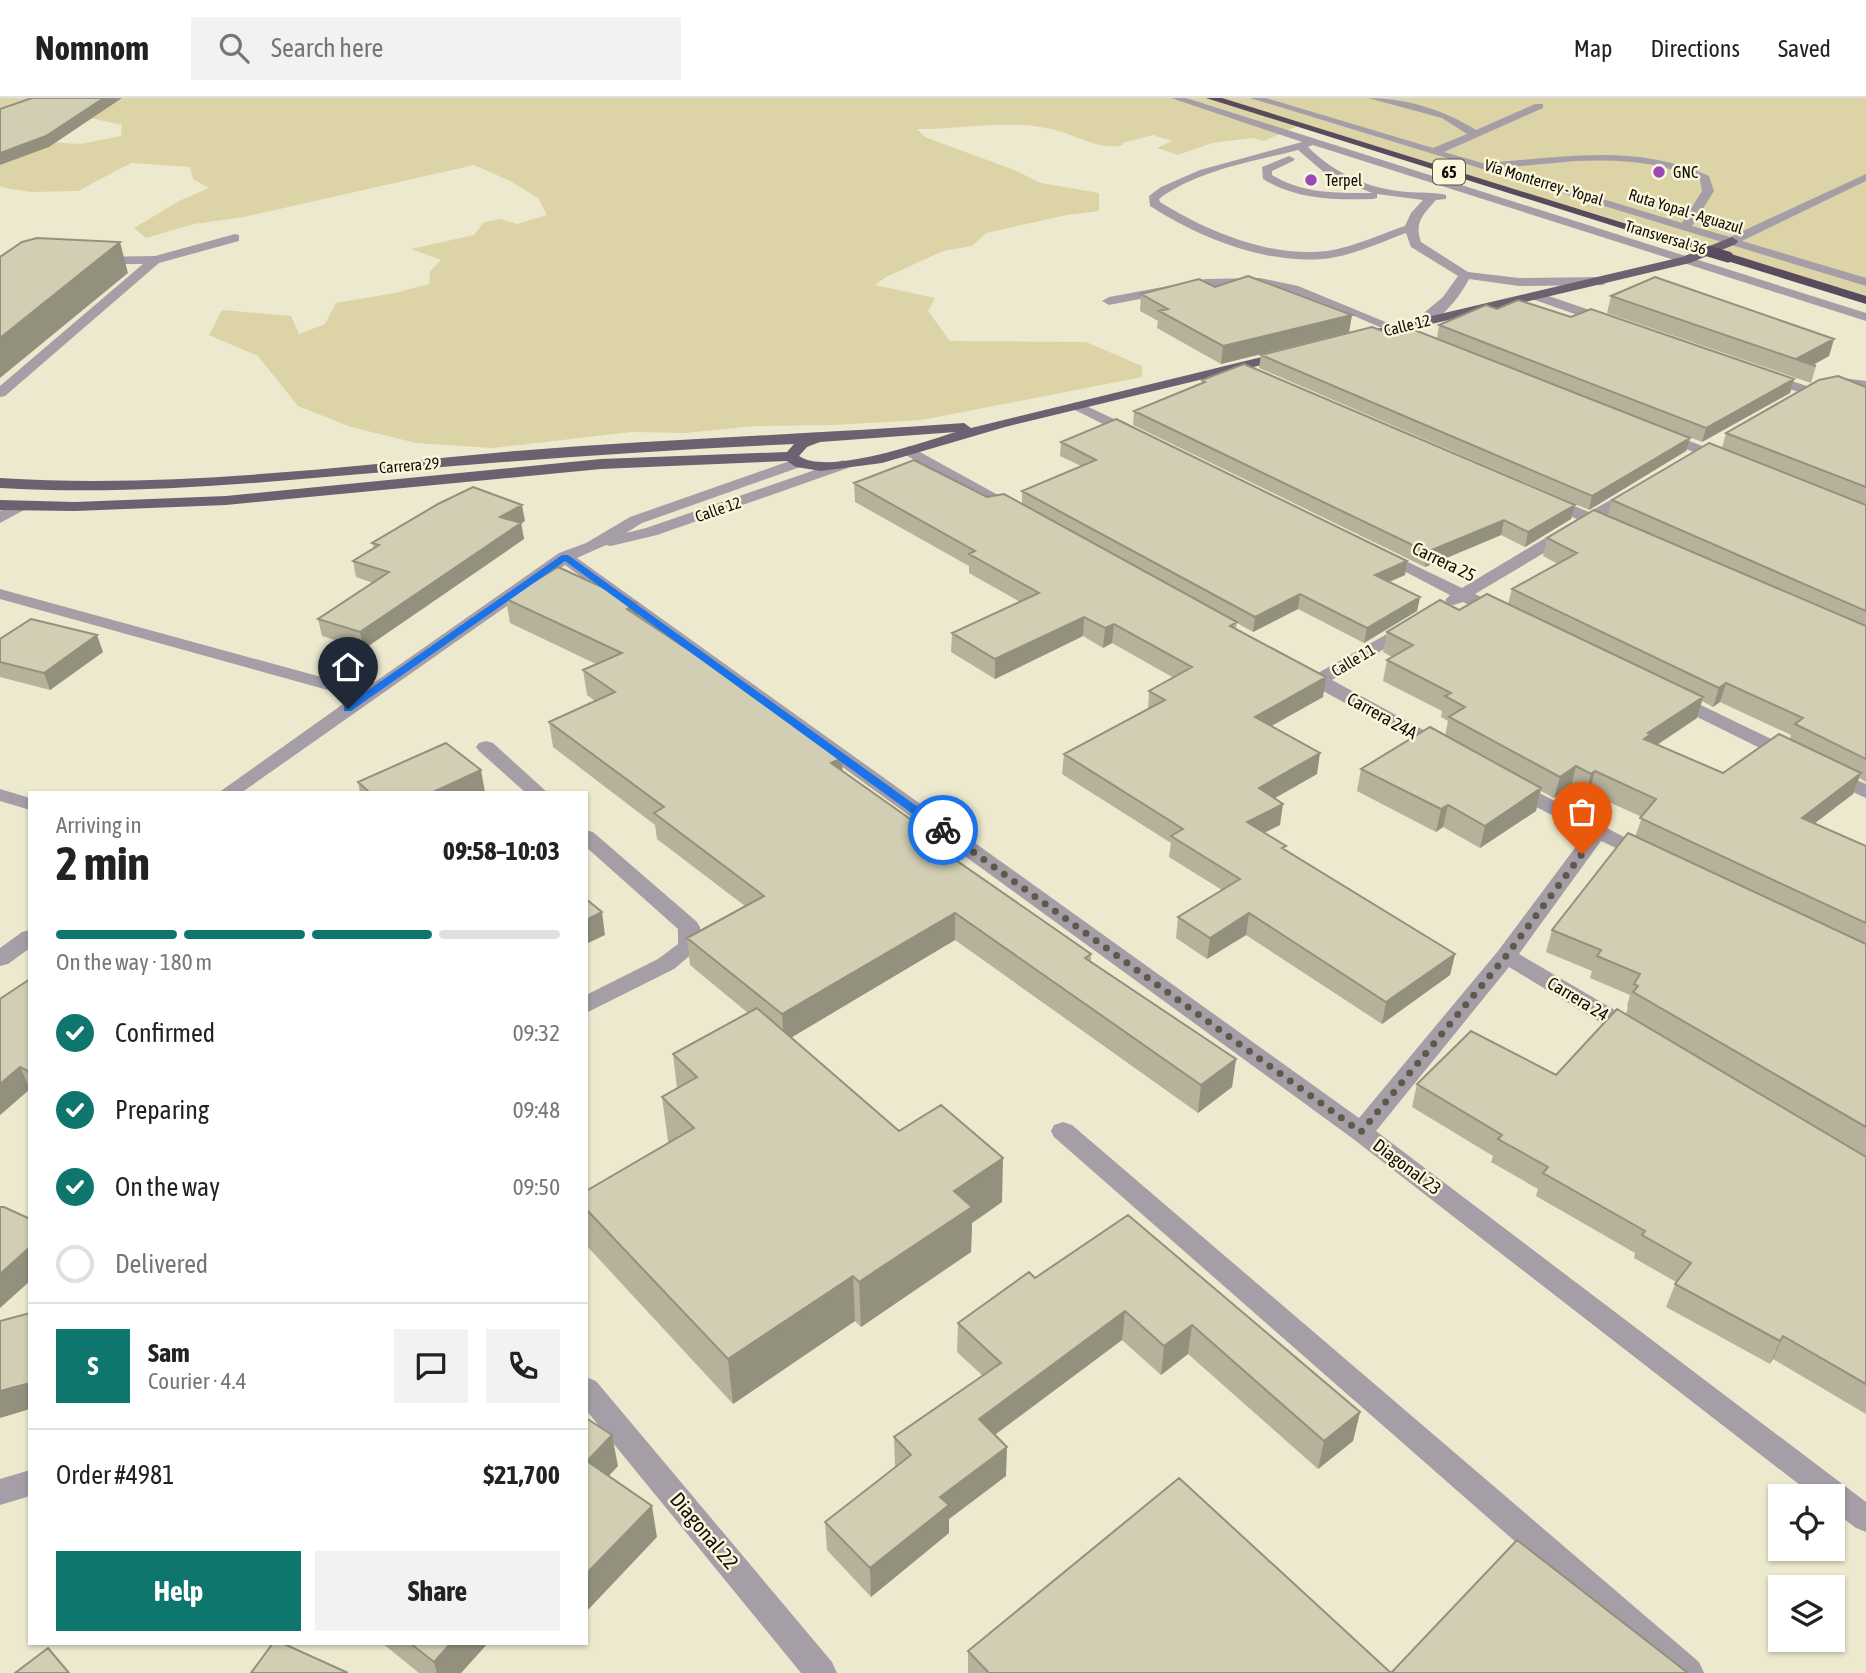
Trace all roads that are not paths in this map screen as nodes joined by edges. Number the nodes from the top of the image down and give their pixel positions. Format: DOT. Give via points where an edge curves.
graph roads {
  1 [pos="1176,98"];
  2 [pos="1211,98"];
  3 [pos="1255,98"];
  4 [pos="1306,98"];
  5 [pos="1373,98"];
  6 [pos="1280,106"];
  7 [pos="1539,106"];
  8 [pos="1475,134"];
  9 [pos="1307,147"];
  10 [pos="1434,152"];
  11 [pos="1482,166"];
  12 [pos="1866,177"];
  13 [pos="1402,195"];
  14 [pos="1481,196"];
  15 [pos="1433,197"];
  16 [pos="1685,227"];
  17 [pos="1410,228"];
  18 [pos="235,238"];
  19 [pos="1732,241"];
  20 [pos="155,260"];
  21 [pos="1686,260"];
  22 [pos="88,261"];
  23 [pos="1465,275"];
  24 [pos="1604,281"];
  25 [pos="1866,282"];
  26 [pos="1537,296"];
  27 [pos="1866,300"];
  28 [pos="1109,301"];
  29 [pos="1866,317"];
  30 [pos="1424,320"];
  31 [pos="1394,328"];
  32 [pos="1627,328"];
  33 [pos="1342,341"];
  34 [pos="1433,344"];
  35 [pos="1303,351"];
  36 [pos="1238,367"];
  37 [pos="1757,373"];
  38 [pos="1263,378"];
  39 [pos="1865,385"];
  40 [pos="1808,391"];
  41 [pos="0,393"];
  42 [pos="1785,405"];
  43 [pos="1078,407"];
  44 [pos="998,425"];
  45 [pos="1651,431"];
  46 [pos="818,438"];
  47 [pos="1726,438"];
  48 [pos="1152,443"];
  49 [pos="909,451"];
  50 [pos="1703,451"];
  51 [pos="795,460"];
  52 [pos="842,465"];
  53 [pos="1680,465"];
  54 [pos="1741,466"];
  55 [pos="0,483"];
  56 [pos="1646,485"];
  57 [pos="1539,497"];
  58 [pos="0,505"];
  59 [pos="20,506"];
  60 [pos="0,517"];
  61 [pos="1029,519"];
  62 [pos="1590,519"];
  63 [pos="1627,536"];
  64 [pos="592,545"];
  65 [pos="1364,546"];
  66 [pos="565,557"];
  67 [pos="0,594"];
  68 [pos="1463,595"];
  69 [pos="1441,608"];
  70 [pos="1512,619"];
  71 [pos="1419,621"];
  72 [pos="1282,660"];
  73 [pos="1318,681"];
  74 [pos="1658,691"];
  75 [pos="368,695"];
  76 [pos="486,747"];
  77 [pos="1464,760"];
  78 [pos="1500,780"];
  79 [pos="231,791"];
  80 [pos="536,791"];
  81 [pos="1866,792"];
  82 [pos="0,795"];
  83 [pos="28,803"];
  84 [pos="1597,833"];
  85 [pos="588,838"];
  86 [pos="1658,862"];
  87 [pos="28,939"];
  88 [pos="1506,956"];
  89 [pos="0,960"];
  90 [pos="588,1004"];
  91 [pos="1650,1042"];
  92 [pos="1063,1131"];
  93 [pos="1361,1132"];
  94 [pos="588,1391"];
  95 [pos="28,1484"];
  96 [pos="0,1492"];
  97 [pos="1866,1519"];
  98 [pos="821,1673"];
  99 [pos="1688,1673"];
  1 -- 9 [label="street, Transversal 36 / 65"];
  2 -- 27 [label="highway, Vía Monterrey - Yopal / 65, bridge"];
  3 -- 6 [label="street, Ruta Yopal - Aguazul"];
  4 -- 6 [label="street"];
  5 -- 8 [label="street" via="1424,109"];
  6 -- 10 [label="street, Ruta Yopal - Aguazul"];
  7 -- 8 [label="street"];
  8 -- 10 [label="street"];
  9 -- 13 [label="street" via="1330,173 1354,184"];
  9 -- 13 [label="street" via="1266,169 1267,177 1315,194"];
  9 -- 14 [label="street, Transversal 36 / 65"];
  9 -- 17 [label="street" via="1188,179 1160,191 1154,204 1221,236 1267,251 1307,256 1337,253"];
  10 -- 11 [label="street, Ruta Yopal - Aguazul"];
  11 -- 16 [label="street, Transversal 36 / 65"];
  11 -- 16 [label="street" via="1611,158 1669,163 1705,178 1708,191"];
  11 -- 19 [label="street, Ruta Yopal - Aguazul"];
  12 -- 19 [label="street"];
  13 -- 15 [label="street"];
  14 -- 15 [label="street"];
  14 -- 21 [label="street, Transversal 36 / 65"];
  15 -- 17 [label="street"];
  16 -- 19 [label="street, Transversal 36 / 65"];
  17 -- 23 [label="street" via="1415,244"];
  18 -- 20 [label="street"];
  19 -- 21 [label="main road, Calle 12"];
  19 -- 25 [label="street, Ruta Yopal - Aguazul"];
  20 -- 22 [label="street"];
  20 -- 41 [label="street"];
  21 -- 24 [label="main road, Calle 12"];
  21 -- 29 [label="street, Transversal 36 / 65"];
  23 -- 24 [label="street" via="1519,282"];
  23 -- 30 [label="street" via="1449,300"];
  24 -- 26 [label="main road, Calle 12"];
  26 -- 30 [label="main road, Calle 12"];
  26 -- 32 [label="street"];
  28 -- 31 [label="street" via="1206,284 1260,282 1293,289"];
  30 -- 31 [label="main road, Calle 12"];
  31 -- 33 [label="main road, Calle 12"];
  31 -- 34 [label="street"];
  35 -- 36 [label="main road"];
  36 -- 38 [label="street"];
  36 -- 43 [label="main road"];
  37 -- 40 [label="street"];
  39 -- 40 [label="street" via="1843,382"];
  40 -- 42 [label="street"];
  43 -- 44 [label="main road"];
  43 -- 48 [label="street"];
  44 -- 46 [label="main road, Carrera 29"];
  44 -- 49 [label="main road, Carrera 29"];
  45 -- 50 [label="street"];
  46 -- 51 [label="main road" via="802,444"];
  46 -- 55 [label="main road, Carrera 29" via="610,448 222,481"];
  47 -- 50 [label="street"];
  49 -- 52 [label="main road, Carrera 29"];
  49 -- 61 [label="street"];
  50 -- 53 [label="street"];
  50 -- 54 [label="street"];
  51 -- 52 [label="main road, Carrera 29"];
  51 -- 59 [label="main road, Carrera 29" via="605,464 189,503"];
  51 -- 64 [label="street, Calle 12" via="635,520"];
  52 -- 64 [label="street, Calle 12" via="651,533"];
  56 -- 62 [label="street"];
  57 -- 62 [label="street"];
  58 -- 59 [label="main road, Carrera 29"];
  59 -- 60 [label="street"];
  62 -- 63 [label="street"];
  62 -- 68 [label="street"];
  64 -- 66 [label="street, Calle 12"];
  65 -- 68 [label="street, Carrera 25"];
  66 -- 75 [label="street, Calle 12"];
  66 -- 93 [label="street, Diagonal 23"];
  67 -- 75 [label="street"];
  68 -- 69 [label="street"];
  68 -- 70 [label="street, Carrera 25"];
  71 -- 73 [label="street, Calle 11"];
  72 -- 73 [label="street, Carrera 24A"];
  73 -- 77 [label="street, Carrera 24A"];
  74 -- 81 [label="street"];
  75 -- 79 [label="street, Calle 12"];
  76 -- 80 [label="street"];
  78 -- 84 [label="street"];
  82 -- 83 [label="street"];
  84 -- 86 [label="street"];
  84 -- 88 [label="street"];
  85 -- 90 [label="street" via="689,927 689,947 666,964"];
  87 -- 89 [label="street"];
  88 -- 91 [label="street, Carrera 24"];
  88 -- 93 [label="street"];
  92 -- 99 [label="street"];
  93 -- 97 [label="street, Diagonal 23"];
  94 -- 98 [label="street, Diagonal 22"];
  95 -- 96 [label="street"];
}
